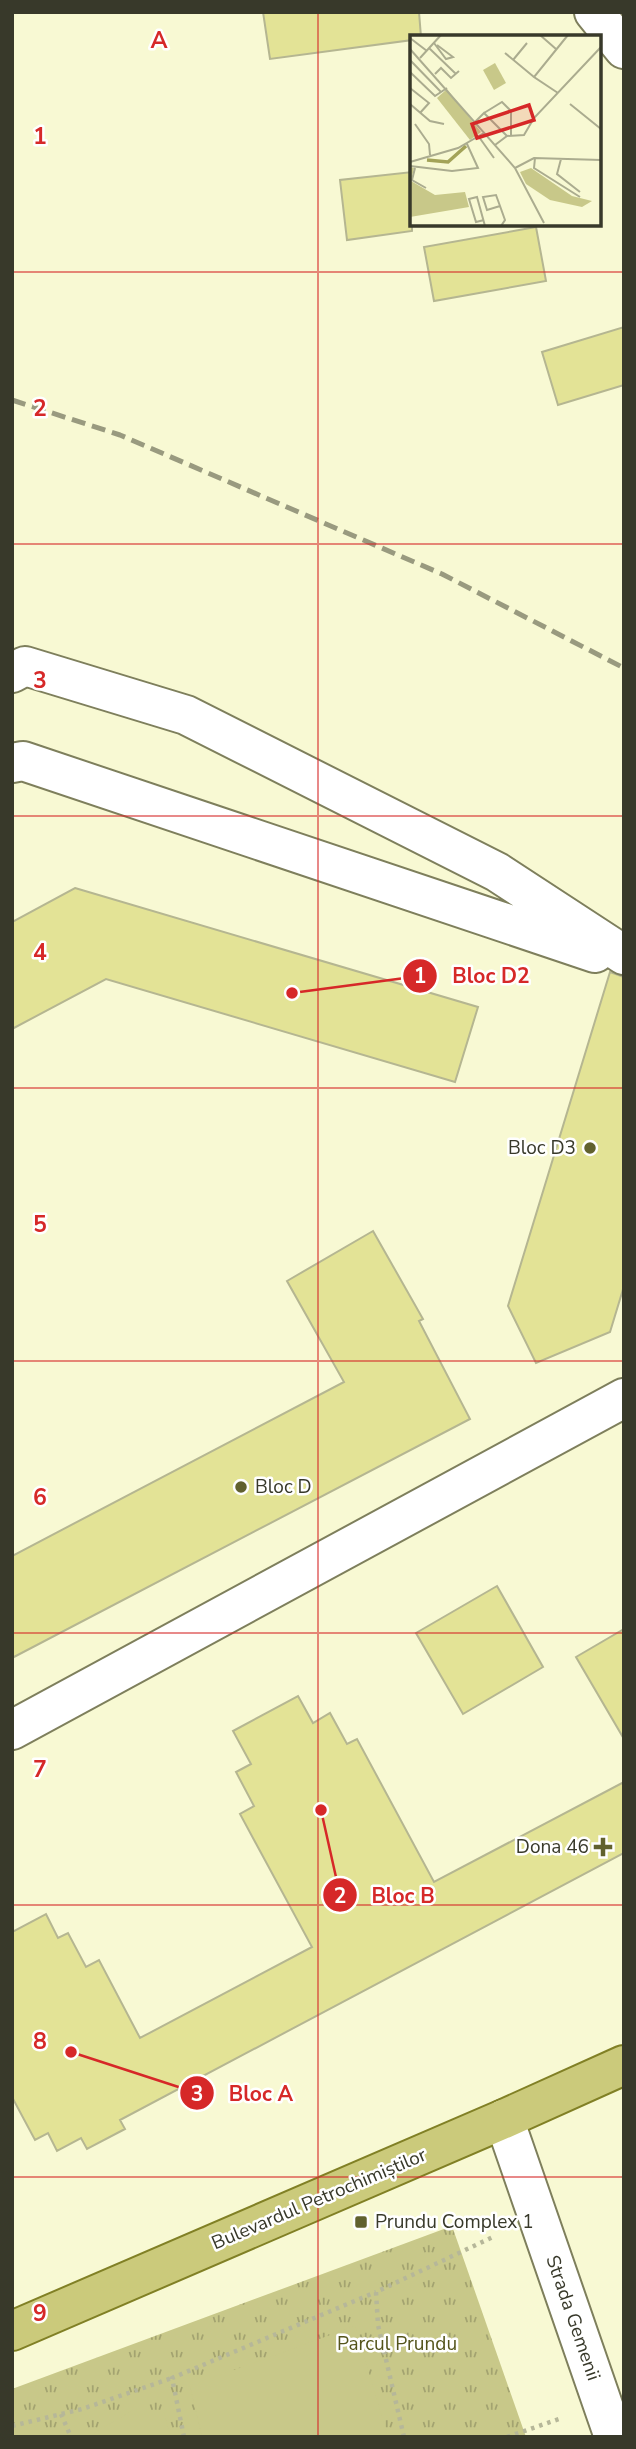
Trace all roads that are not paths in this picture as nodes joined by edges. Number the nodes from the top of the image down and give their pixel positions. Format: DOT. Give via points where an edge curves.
graph roads {
  1 [pos="594,12"];
  2 [pos="624,49"];
  3 [pos="12,673"];
  4 [pos="12,763"];
  5 [pos="624,955"];
  6 [pos="624,962"];
  7 [pos="624,1398"];
  8 [pos="12,1730"];
  9 [pos="624,2065"];
  10 [pos="504,2119"];
  11 [pos="12,2331"];
  12 [pos="607,2376"];
  13 [pos="614,2437"];
  1 -- 2 [label="street"];
  3 -- 5 [label="street" via="25,666 186,715 497,872"];
  4 -- 6 [label="street" via="23,761"];
  7 -- 8 [label="street"];
  9 -- 10 [label="main road, Bulevardul Petrochimiștilor"];
  10 -- 11 [label="main road, Bulevardul Petrochimiștilor"];
  10 -- 12 [label="street, Strada Gemenii" via="538,2217"];
  12 -- 13 [label="street, Strada Gemenii"];
}
